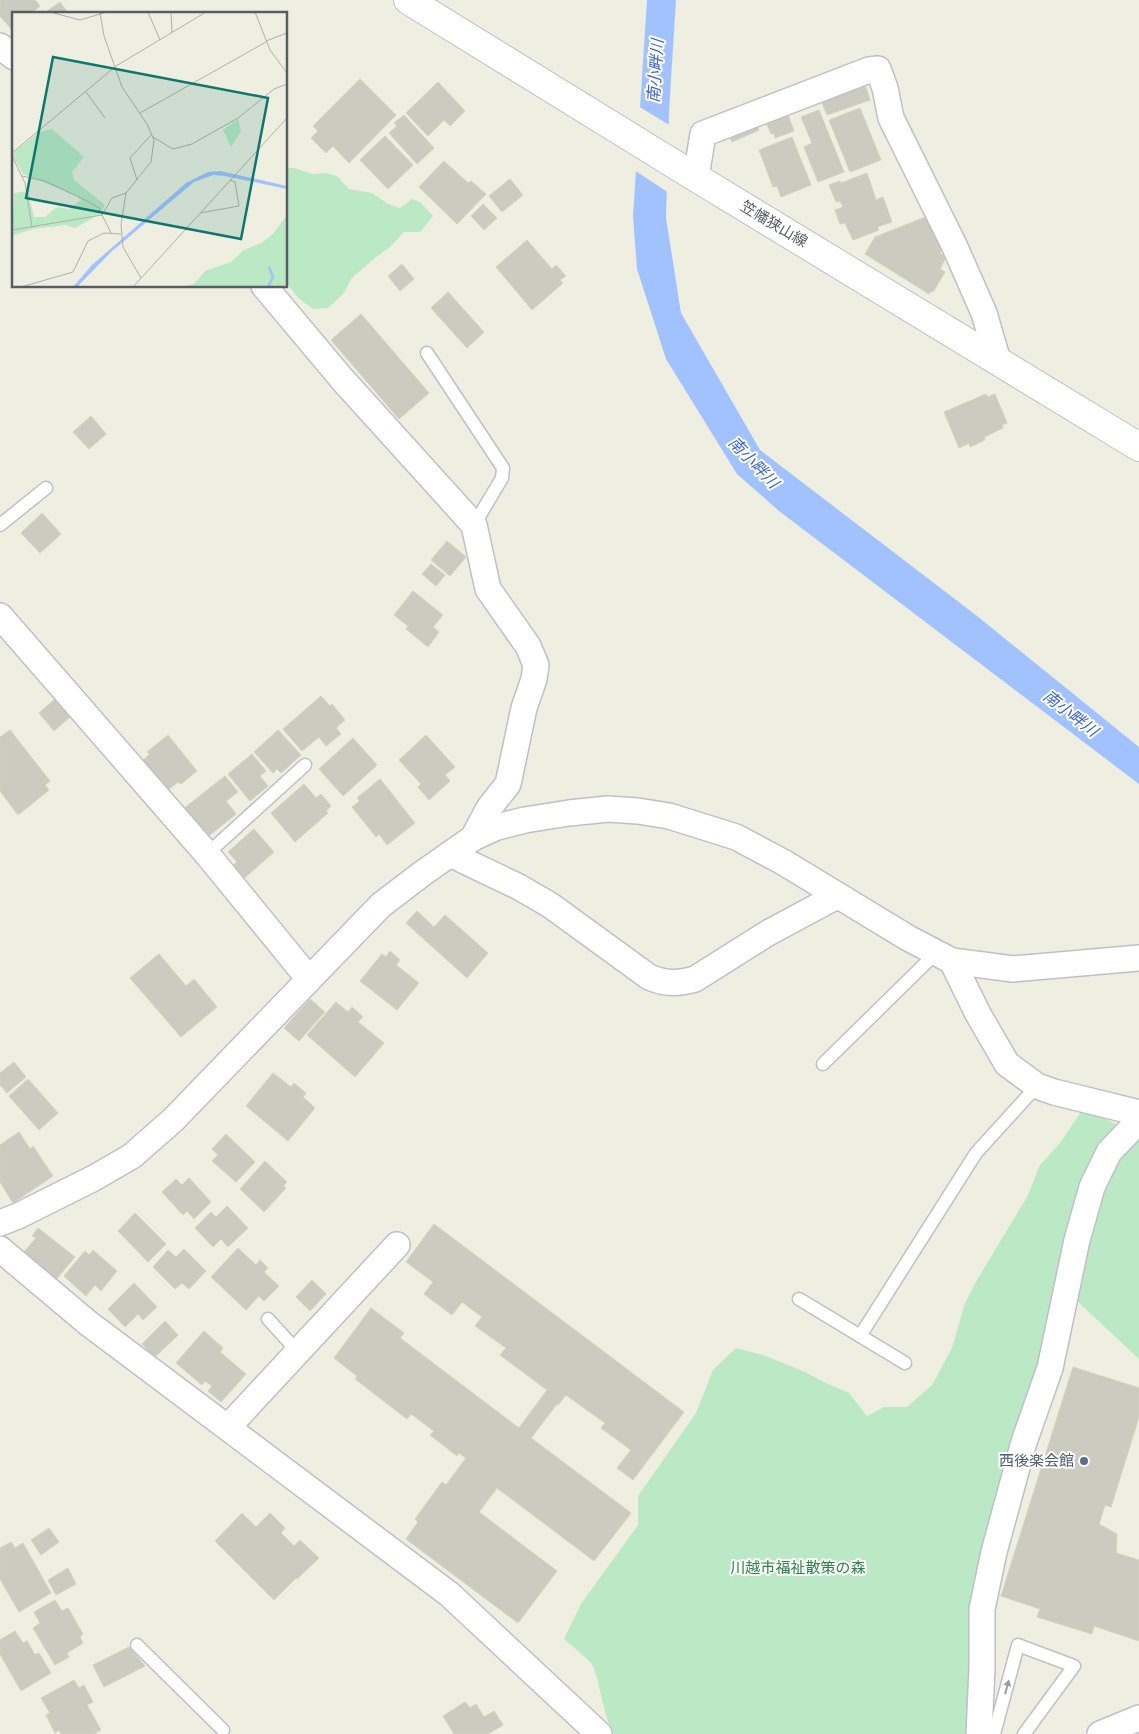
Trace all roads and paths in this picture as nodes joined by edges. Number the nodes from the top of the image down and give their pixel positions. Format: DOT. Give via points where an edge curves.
graph roads {
  1 [pos="408,0"];
  2 [pos="0,46"];
  3 [pos="12,55"];
  4 [pos="691,174"];
  5 [pos="266,288"];
  6 [pos="427,353"];
  7 [pos="998,361"];
  8 [pos="1139,447"];
  9 [pos="46,488"];
  10 [pos="0,525"];
  11 [pos="474,525"];
  12 [pos="0,616"];
  13 [pos="305,765"];
  14 [pos="473,838"];
  15 [pos="207,854"];
  16 [pos="450,854"];
  17 [pos="837,896"];
  18 [pos="944,957"];
  19 [pos="1139,958"];
  20 [pos="309,979"];
  21 [pos="823,1064"];
  22 [pos="1037,1086"];
  23 [pos="1139,1113"];
  24 [pos="1139,1125"];
  25 [pos="0,1223"];
  26 [pos="397,1245"];
  27 [pos="0,1249"];
  28 [pos="799,1299"];
  29 [pos="268,1319"];
  30 [pos="860,1336"];
  31 [pos="298,1352"];
  32 [pos="905,1363"];
  33 [pos="228,1427"];
  34 [pos="137,1645"];
  35 [pos="1139,1718"];
  36 [pos="223,1730"];
  37 [pos="599,1734"];
  38 [pos="979,1734"];
  39 [pos="994,1734"];
  40 [pos="1024,1734"];
  41 [pos="1100,1734"];
  1 -- 4 [label="main road, 笠幡狭山線"];
  2 -- 3 [label="street"];
  4 -- 7 [label="main road, 笠幡狭山線"];
  4 -- 7 [label="street" via="703,134 868,70 878,69 891,118 984,313"];
  5 -- 11 [label="street" via="342,379"];
  6 -- 11 [label="lane" via="503,468 502,478"];
  7 -- 8 [label="main road, 笠幡狭山線"];
  9 -- 10 [label="lane"];
  11 -- 14 [label="street" via="488,589 528,646 536,665 508,784 489,808"];
  12 -- 15 [label="street"];
  13 -- 15 [label="lane"];
  14 -- 16 [label="street"];
  14 -- 17 [label="street" via="497,827 569,813 608,809 670,816 736,837"];
  15 -- 20 [label="street"];
  16 -- 17 [label="street" via="542,900 648,977 672,984 695,979 768,933"];
  16 -- 20 [label="street" via="381,906"];
  17 -- 18 [label="street"];
  18 -- 19 [label="street" via="1013,969"];
  18 -- 21 [label="lane"];
  18 -- 22 [label="street" via="1007,1064"];
  20 -- 25 [label="street" via="173,1120 132,1156"];
  22 -- 23 [label="street"];
  22 -- 30 [label="lane" via="976,1153"];
  24 -- 38 [label="street" via="1133,1127 1109,1152 1092,1187 1077,1240 1050,1368 1024,1442 994,1552 982,1609"];
  26 -- 31 [label="street"];
  27 -- 33 [label="street" via="88,1323"];
  28 -- 30 [label="lane"];
  29 -- 31 [label="lane"];
  30 -- 32 [label="lane"];
  31 -- 33 [label="street"];
  33 -- 37 [label="street" via="449,1594"];
  34 -- 36 [label="lane"];
  35 -- 41 [label="street"];
  39 -- 40 [label="lane, one-way" via="1018,1645 1074,1666"];
}
